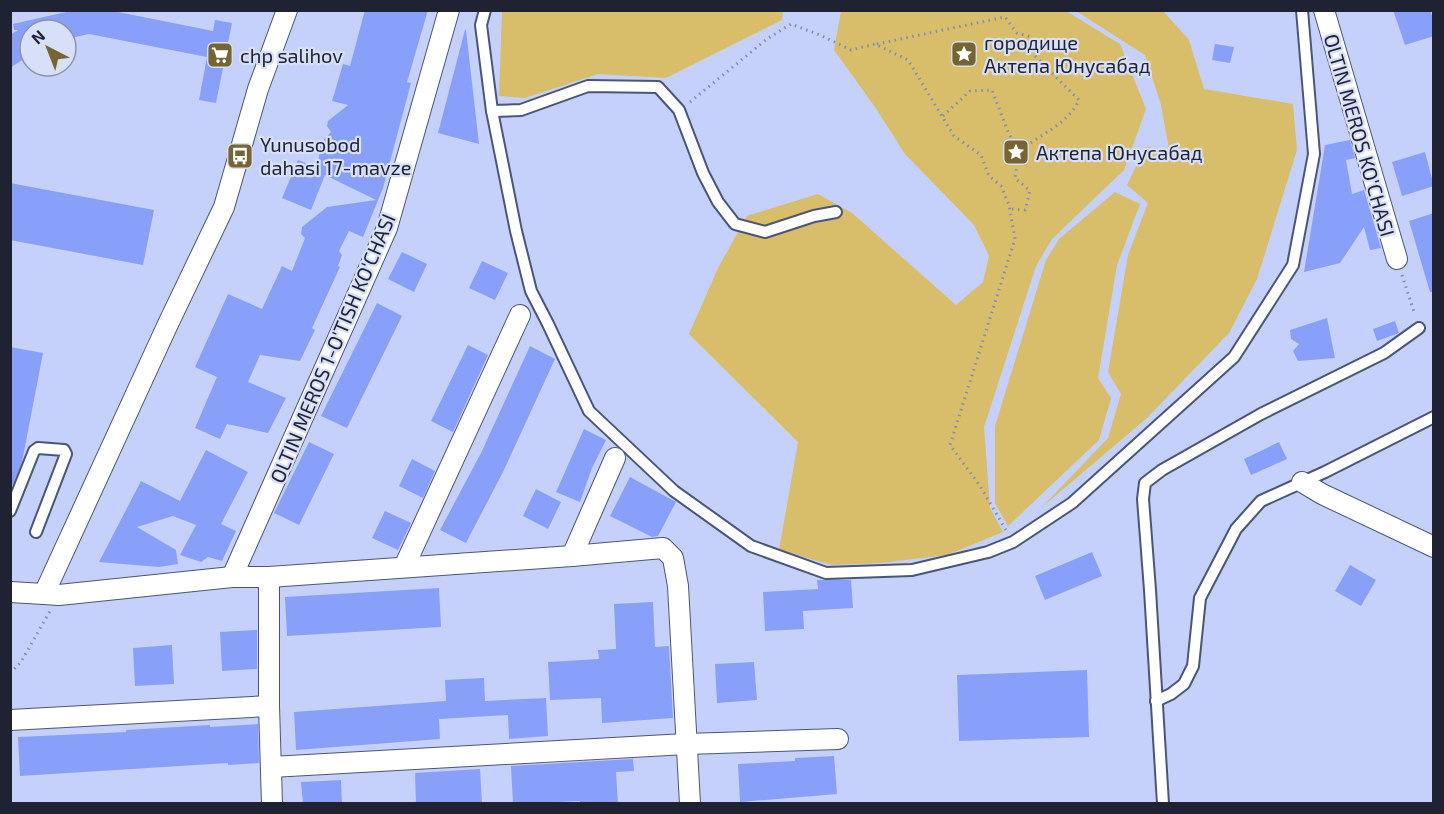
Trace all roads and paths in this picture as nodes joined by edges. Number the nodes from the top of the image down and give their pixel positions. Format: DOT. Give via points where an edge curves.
graph roads {
  1 [pos="287,10"];
  2 [pos="449,10"];
  3 [pos="485,10"];
  4 [pos="1302,10"];
  5 [pos="1324,10"];
  6 [pos="875,44"];
  7 [pos="679,110"];
  8 [pos="492,111"];
  9 [pos="943,116"];
  10 [pos="1020,152"];
  11 [pos="1010,209"];
  12 [pos="836,212"];
  13 [pos="1397,259"];
  14 [pos="520,315"];
  15 [pos="1419,328"];
  16 [pos="1434,417"];
  17 [pos="615,458"];
  18 [pos="1302,482"];
  19 [pos="10,511"];
  20 [pos="36,532"];
  21 [pos="1013,542"];
  22 [pos="1434,547"];
  23 [pos="572,556"];
  24 [pos="404,567"];
  25 [pos="232,577"];
  26 [pos="269,577"];
  27 [pos="10,592"];
  28 [pos="51,595"];
  29 [pos="10,673"];
  30 [pos="1156,701"];
  31 [pos="269,706"];
  32 [pos="10,720"];
  33 [pos="838,739"];
  34 [pos="686,744"];
  35 [pos="271,767"];
  36 [pos="272,804"];
  37 [pos="690,804"];
  38 [pos="1163,804"];
  1 -- 28 [label="street" via="258,89 224,207 168,324"];
  2 -- 25 [label="street, OLTIN MEROS 1-O'TISH KO'CHASI" via="387,228"];
  3 -- 8 [label="lane" via="481,25"];
  4 -- 21 [label="lane" via="1314,154 1293,265 1234,357 1072,503"];
  5 -- 13 [label="street, OLTIN MEROS KO'CHASI"];
  6 -- 7 [label="path" via="850,50 791,24"];
  6 -- 9 [label="path" via="908,60"];
  6 -- 10 [label="path" via="1005,17 1017,33 1032,37 1034,55 1079,100 1074,112"];
  7 -- 8 [label="lane" via="658,87 588,86 521,110"];
  7 -- 12 [label="lane" via="703,173 735,224 765,232"];
  8 -- 21 [label="lane" via="531,291 589,411 674,491 751,546 826,573 912,570"];
  9 -- 10 [label="path" via="970,91 992,90"];
  9 -- 11 [label="path" via="954,136 981,155"];
  10 -- 11 [label="path" via="1016,178 1030,191 1025,210"];
  11 -- 21 [label="path" via="1015,239 950,445"];
  13 -- 15 [label="path"];
  14 -- 24 [label="street"];
  15 -- 30 [label="lane" via="1384,353 1261,414 1145,483"];
  16 -- 18 [label="lane"];
  17 -- 23 [label="street"];
  18 -- 22 [label="street"];
  18 -- 30 [label="lane" via="1261,501 1236,529 1200,598 1194,666 1184,684"];
  19 -- 20 [label="lane" via="34,451 64,450 66,454"];
  23 -- 24 [label="street"];
  23 -- 34 [label="street" via="663,548 673,558 678,586"];
  24 -- 26 [label="street"];
  25 -- 26 [label="street"];
  25 -- 28 [label="street"];
  26 -- 31 [label="street"];
  27 -- 28 [label="street"];
  28 -- 29 [label="path" via="21,662"];
  30 -- 38 [label="lane"];
  31 -- 32 [label="street"];
  31 -- 35 [label="street"];
  33 -- 34 [label="street"];
  34 -- 35 [label="street"];
  34 -- 37 [label="street"];
  35 -- 36 [label="street"];
}
